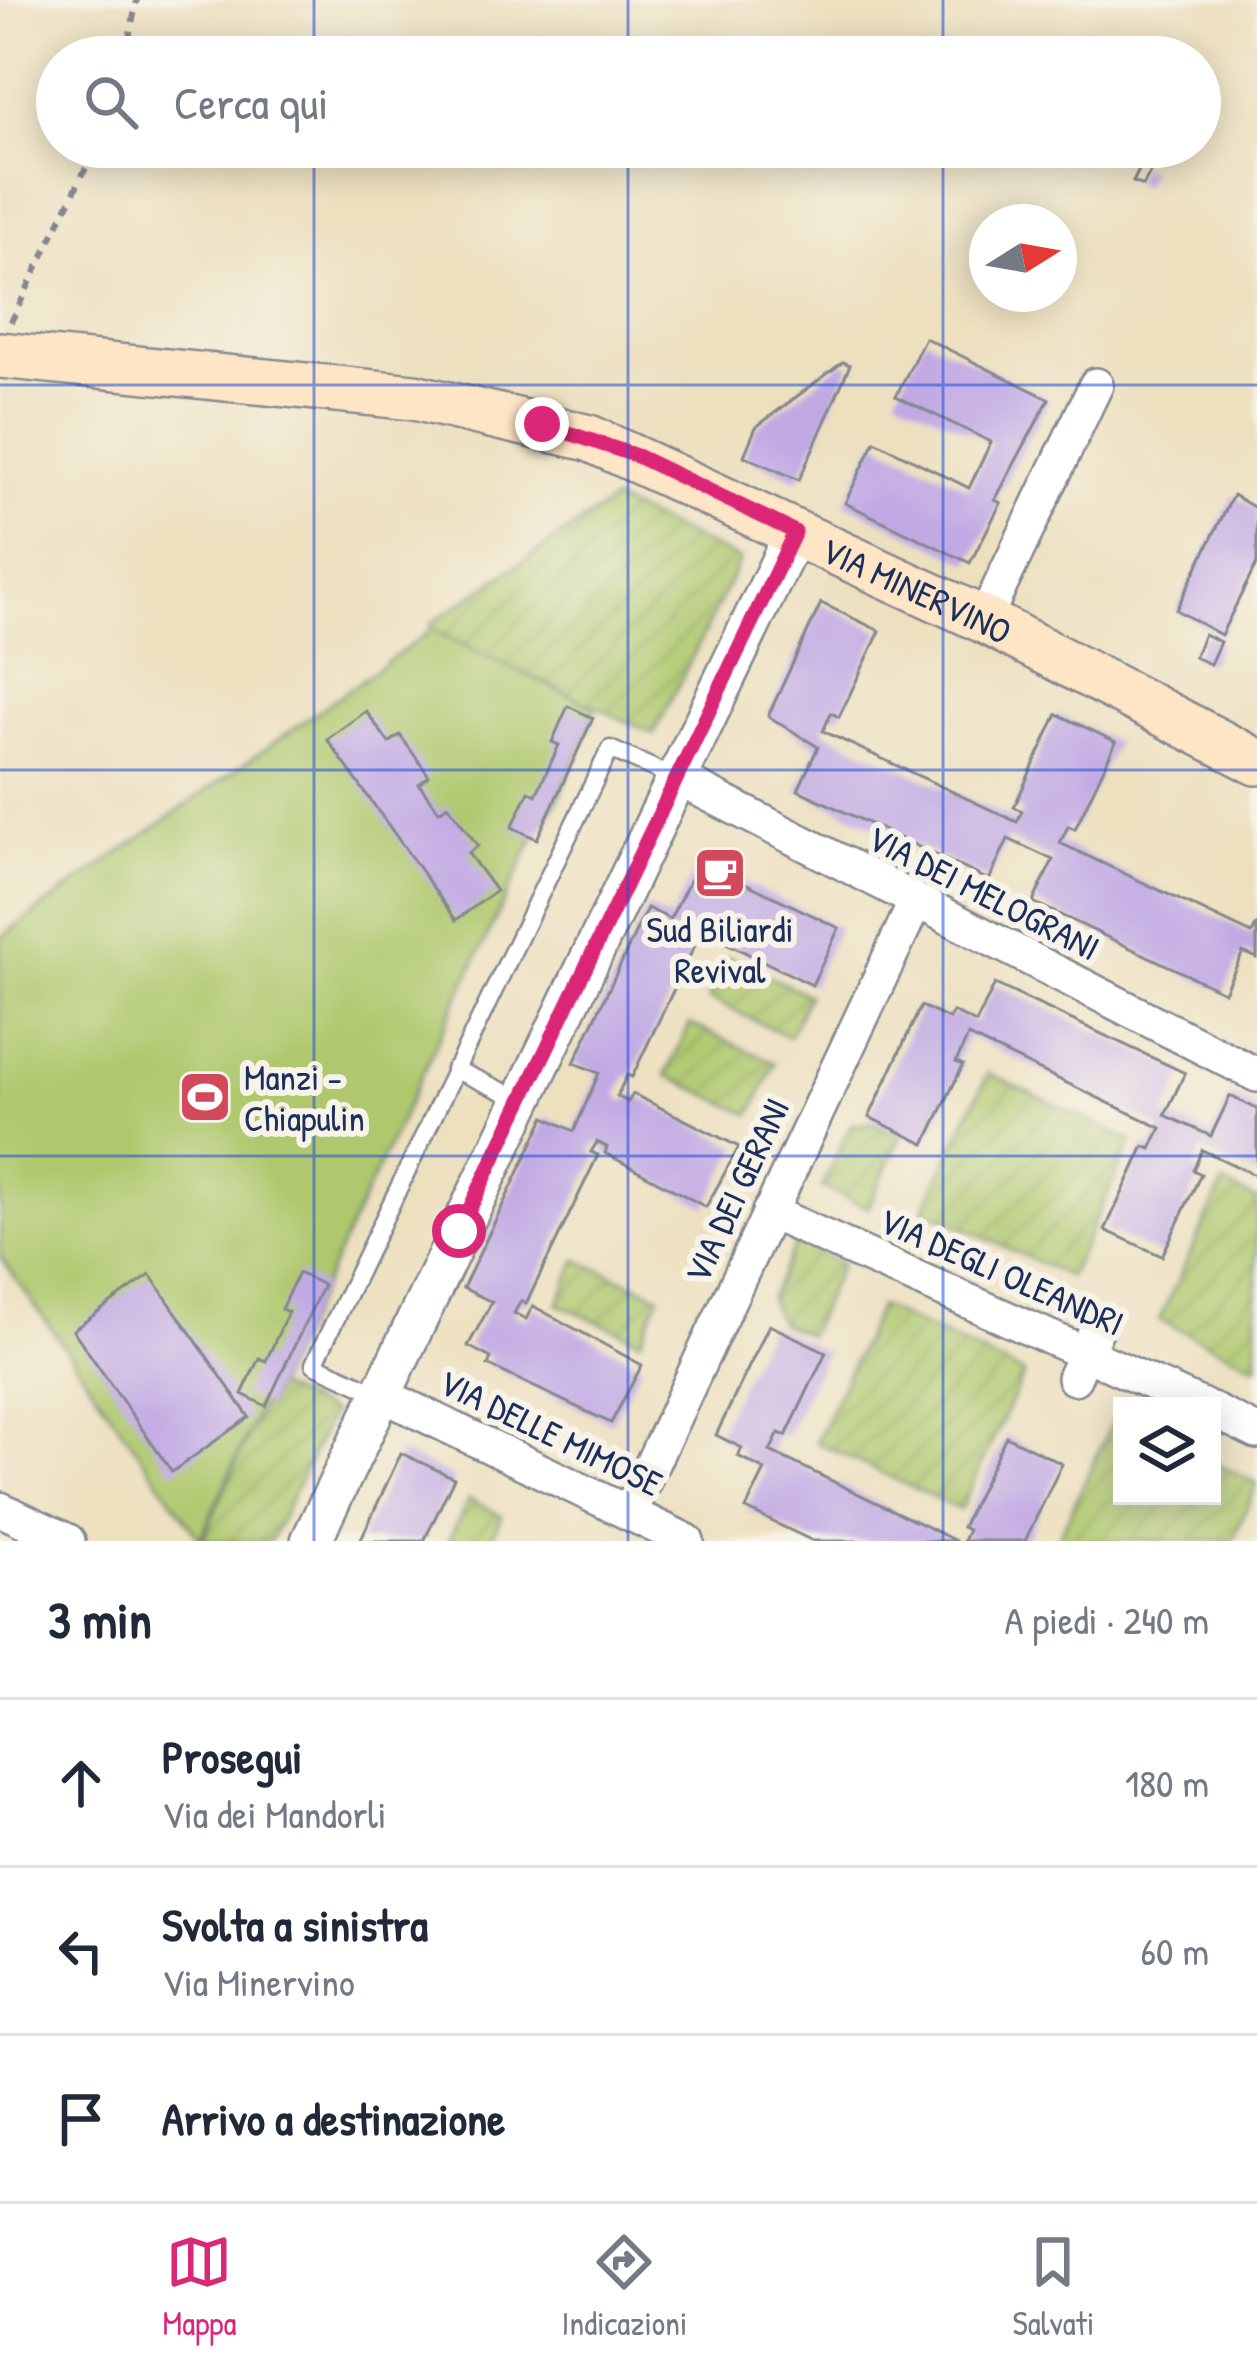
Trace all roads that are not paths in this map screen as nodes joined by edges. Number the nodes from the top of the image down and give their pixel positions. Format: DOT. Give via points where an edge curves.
graph roads {
  1 [pos="5,340"];
  2 [pos="1096,385"];
  3 [pos="795,532"];
  4 [pos="984,620"];
  5 [pos="1257,762"];
  6 [pos="676,778"];
  7 [pos="916,901"];
  8 [pos="454,1069"];
  9 [pos="1257,1075"];
  10 [pos="522,1100"];
  11 [pos="769,1211"];
  12 [pos="381,1394"];
  13 [pos="1184,1397"];
  14 [pos="1221,1415"];
  15 [pos="1257,1432"];
  16 [pos="0,1509"];
  17 [pos="629,1513"];
  18 [pos="68,1541"];
  19 [pos="311,1541"];
  20 [pos="687,1541"];
  1 -- 3 [label="main road, VIA MINERVINO" via="495,412 637,456"];
  2 -- 4 [label="street"];
  3 -- 4 [label="main road, VIA MINERVINO"];
  3 -- 6 [label="street"];
  4 -- 5 [label="main road, VIA MINERVINO"];
  6 -- 7 [label="street, VIA DEI MELOGRANI"];
  6 -- 8 [label="lane" via="610,749"];
  6 -- 10 [label="street"];
  7 -- 9 [label="street, VIA DEI MELOGRANI"];
  7 -- 11 [label="street, VIA DEI GERANI"];
  8 -- 10 [label="lane"];
  8 -- 12 [label="lane" via="314,1364"];
  10 -- 12 [label="street"];
  11 -- 13 [label="street, VIA DEGLI OLEANDRI"];
  11 -- 17 [label="street, VIA DEI GERANI"];
  12 -- 17 [label="street, VIA DELLE MIMOSE"];
  12 -- 19 [label="street"];
  14 -- 15 [label="street"];
  16 -- 18 [label="street"];
  17 -- 20 [label="street, VIA DELLE MIMOSE"];
}
